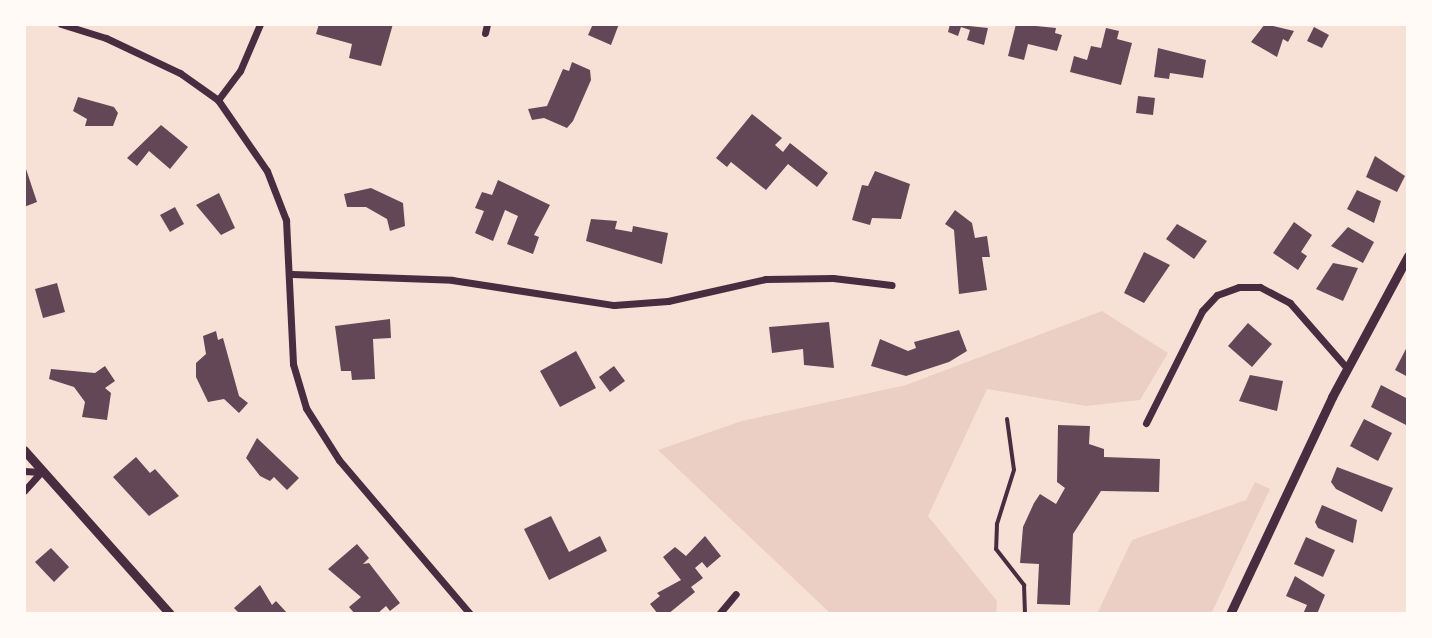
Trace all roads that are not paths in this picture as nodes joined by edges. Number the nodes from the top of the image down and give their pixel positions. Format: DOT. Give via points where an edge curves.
graph roads {
  1 [pos="61,24"];
  2 [pos="260,24"];
  3 [pos="487,24"];
  4 [pos="485,33"];
  5 [pos="218,100"];
  6 [pos="1408,256"];
  7 [pos="292,274"];
  8 [pos="892,285"];
  9 [pos="1347,368"];
  10 [pos="1007,419"];
  11 [pos="1146,423"];
  12 [pos="24,450"];
  13 [pos="24,471"];
  14 [pos="41,472"];
  15 [pos="24,491"];
  16 [pos="736,594"];
  17 [pos="170,614"];
  18 [pos="470,614"];
  19 [pos="719,614"];
  20 [pos="1025,614"];
  21 [pos="1230,614"];
  1 -- 5 [label="street" via="106,38 180,73"];
  2 -- 5 [label="street" via="240,71"];
  3 -- 4 [label="street"];
  5 -- 7 [label="street" via="267,171 286,220"];
  6 -- 9 [label="street"];
  7 -- 8 [label="street" via="438,279 614,305 668,301 766,279 833,278"];
  7 -- 18 [label="street" via="293,364 306,408 339,460"];
  9 -- 11 [label="street" via="1290,303 1260,287 1239,287 1217,295 1202,311"];
  9 -- 21 [label="street"];
  10 -- 20 [label="lane" via="1014,470 997,524 996,549 1024,585"];
  12 -- 14 [label="street"];
  13 -- 14 [label="street"];
  14 -- 15 [label="street"];
  14 -- 17 [label="street"];
  16 -- 19 [label="street"];
}
